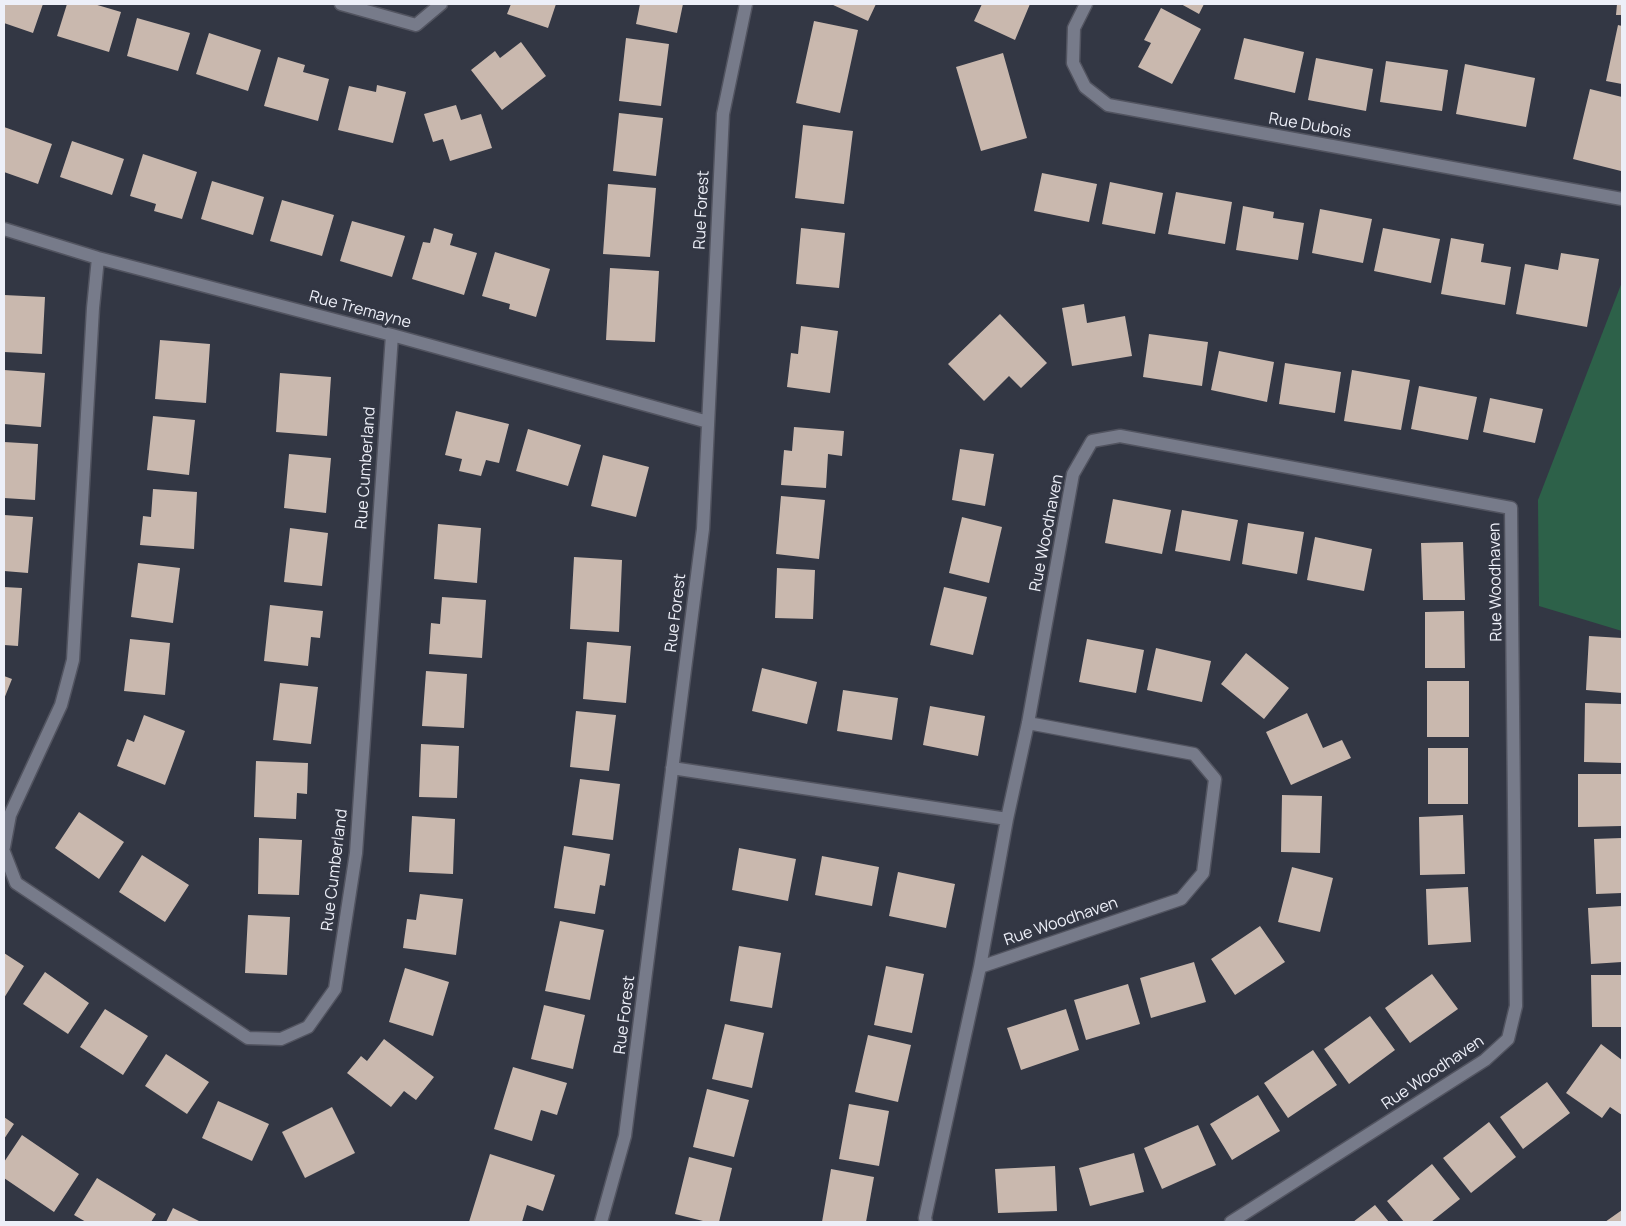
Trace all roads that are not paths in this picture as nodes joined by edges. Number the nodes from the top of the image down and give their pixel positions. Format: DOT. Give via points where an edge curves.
graph roads {
  1 [pos="341,4"];
  2 [pos="442,4"];
  3 [pos="746,4"];
  4 [pos="1086,4"];
  5 [pos="1622,199"];
  6 [pos="4,229"];
  7 [pos="98,258"];
  8 [pos="392,335"];
  9 [pos="708,422"];
  10 [pos="1028,723"];
  11 [pos="672,768"];
  12 [pos="1007,820"];
  13 [pos="4,847"];
  14 [pos="4,852"];
  15 [pos="980,967"];
  16 [pos="601,1222"];
  17 [pos="926,1222"];
  18 [pos="1232,1222"];
  1 -- 2 [label="street" via="416,25"];
  3 -- 9 [label="street, Rue Forest" via="723,114"];
  4 -- 5 [label="street, Rue Dubois" via="1074,28 1073,63 1086,88 1108,105"];
  6 -- 7 [label="street, Rue Tremayne"];
  7 -- 8 [label="street, Rue Tremayne"];
  7 -- 13 [label="street" via="73,660 61,705 10,815"];
  8 -- 9 [label="street, Rue Tremayne"];
  8 -- 14 [label="street, Rue Cumberland" via="356,853 335,989 308,1027 281,1039 248,1038 16,883"];
  9 -- 11 [label="street, Rue Forest" via="703,530"];
  10 -- 12 [label="street, Rue Woodhaven"];
  10 -- 15 [label="street, Rue Woodhaven" via="1194,754 1215,779 1204,873 1181,899"];
  10 -- 18 [label="street, Rue Woodhaven" via="1073,474 1092,441 1120,436 1511,508 1516,1006 1508,1039 1485,1060"];
  11 -- 12 [label="street"];
  11 -- 16 [label="street, Rue Forest" via="626,1136"];
  12 -- 15 [label="street, Rue Woodhaven"];
  15 -- 17 [label="street, Rue Woodhaven"];
}
